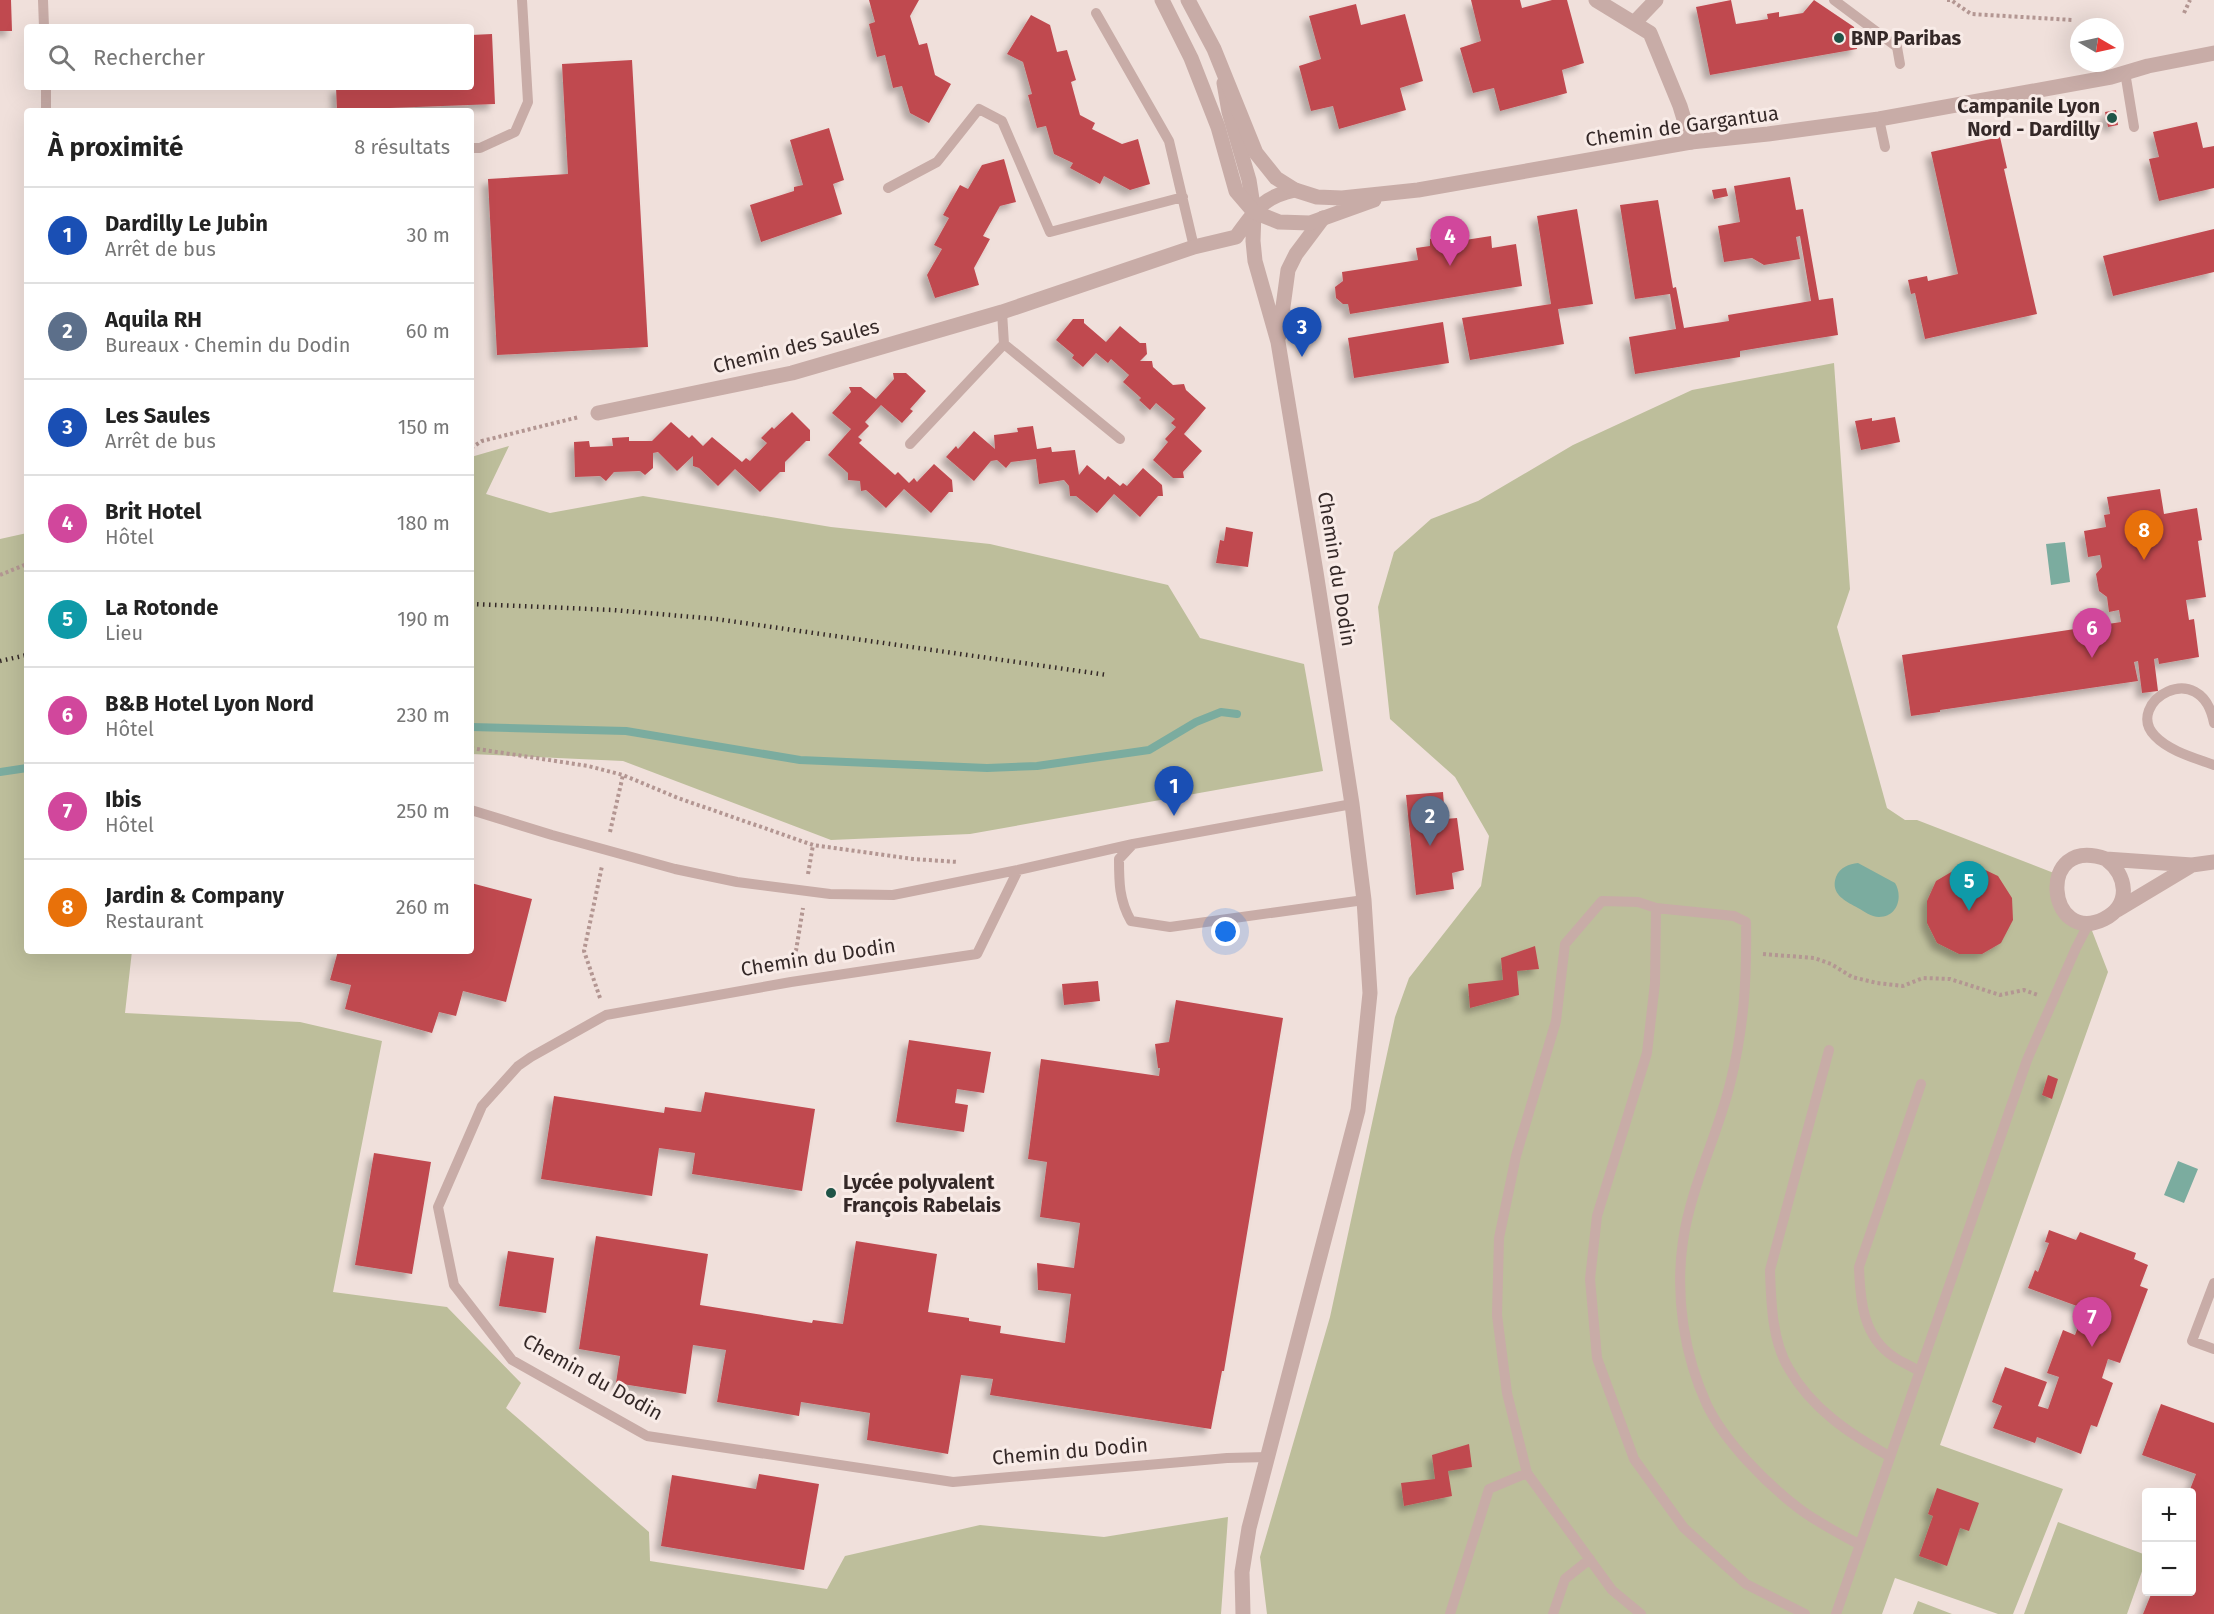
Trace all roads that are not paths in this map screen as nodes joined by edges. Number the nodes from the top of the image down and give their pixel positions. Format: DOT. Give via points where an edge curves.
graph roads {
  1 [pos="43,0"];
  2 [pos="522,0"];
  3 [pos="1162,0"];
  4 [pos="1188,0"];
  5 [pos="1596,0"];
  6 [pos="1656,0"];
  7 [pos="1834,0"];
  8 [pos="1096,13"];
  9 [pos="1634,23"];
  10 [pos="44,24"];
  11 [pos="2214,53"];
  12 [pos="1900,64"];
  13 [pos="1222,72"];
  14 [pos="2125,72"];
  15 [pos="46,90"];
  16 [pos="46,108"];
  17 [pos="1879,119"];
  18 [pos="2134,127"];
  19 [pos="1691,142"];
  20 [pos="1885,147"];
  21 [pos="474,148"];
  22 [pos="888,188"];
  23 [pos="1295,190"];
  24 [pos="1388,194"];
  25 [pos="1184,197"];
  26 [pos="1254,212"];
  27 [pos="1323,218"];
  28 [pos="1194,248"];
  29 [pos="1002,312"];
  30 [pos="1278,342"];
  31 [pos="1004,344"];
  32 [pos="598,412"];
  33 [pos="1120,439"];
  34 [pos="910,444"];
  35 [pos="2214,723"];
  36 [pos="2214,765"];
  37 [pos="1352,804"];
  38 [pos="474,811"];
  39 [pos="1133,844"];
  40 [pos="2106,859"];
  41 [pos="2214,862"];
  42 [pos="2192,865"];
  43 [pos="1018,870"];
  44 [pos="1364,900"];
  45 [pos="1656,908"];
  46 [pos="2116,910"];
  47 [pos="2089,923"];
  48 [pos="1829,1050"];
  49 [pos="1921,1084"];
  50 [pos="2214,1283"];
  51 [pos="2214,1349"];
  52 [pos="1919,1371"];
  53 [pos="1888,1456"];
  54 [pos="1268,1457"];
  55 [pos="1527,1473"];
  56 [pos="1860,1545"];
  57 [pos="1590,1559"];
  58 [pos="1243,1614"];
  59 [pos="1450,1614"];
  60 [pos="1553,1614"];
  61 [pos="1641,1614"];
  62 [pos="1805,1614"];
  63 [pos="1836,1614"];
  1 -- 10 [label="lane"];
  2 -- 21 [label="lane" via="528,102 515,132"];
  3 -- 26 [label="street" via="1191,58 1218,127 1236,191"];
  4 -- 13 [label="street"];
  5 -- 9 [label="street"];
  6 -- 9 [label="street"];
  7 -- 12 [label="lane" via="1897,48"];
  8 -- 25 [label="lane" via="1169,141"];
  9 -- 19 [label="street" via="1650,33"];
  11 -- 14 [label="street, Chemin de Gargantua"];
  13 -- 23 [label="street, Chemin de Gargantua" via="1256,153 1276,178"];
  13 -- 26 [label="street, Chemin du Dodin"];
  14 -- 17 [label="street, Chemin de Gargantua"];
  14 -- 18 [label="lane"];
  15 -- 16 [label="lane"];
  17 -- 19 [label="street, Chemin de Gargantua"];
  17 -- 20 [label="lane"];
  19 -- 24 [label="street, Chemin de Gargantua"];
  22 -- 25 [label="lane" via="937,162 980,109 1002,121 1050,232"];
  23 -- 24 [label="street, Chemin de Gargantua" via="1317,197"];
  23 -- 26 [label="street, Chemin des Saules" via="1270,197"];
  24 -- 27 [label="street"];
  25 -- 28 [label="lane"];
  26 -- 27 [label="street" via="1280,222 1310,223"];
  26 -- 28 [label="street, Chemin des Saules" via="1236,237"];
  26 -- 30 [label="street, Chemin du Dodin" via="1255,261"];
  27 -- 30 [label="street, Chemin du Dodin" via="1288,270"];
  28 -- 29 [label="street, Chemin des Saules"];
  29 -- 31 [label="lane"];
  29 -- 32 [label="street, Chemin des Saules" via="792,373"];
  30 -- 37 [label="street, Chemin du Dodin"];
  31 -- 33 [label="lane"];
  31 -- 34 [label="lane"];
  35 -- 36 [label="lane" via="2206,700 2190,689 2167,691 2156,698 2148,714 2149,728 2156,738"];
  37 -- 39 [label="lane"];
  37 -- 44 [label="street, Chemin du Dodin"];
  38 -- 43 [label="lane" via="675,869 830,894 893,895"];
  39 -- 43 [label="lane"];
  39 -- 44 [label="lane" via="1119,859 1122,906 1131,921 1170,927"];
  40 -- 42 [label="street"];
  40 -- 46 [label="street" via="2116,866 2124,888"];
  40 -- 47 [label="street" via="2095,855 2074,858 2065,865 2056,885 2061,907 2078,921"];
  41 -- 42 [label="street"];
  42 -- 46 [label="street"];
  43 -- 54 [label="lane, Chemin du Dodin" via="977,954 606,1015 518,1066 482,1106 438,1208 454,1285 512,1360 647,1436 953,1482"];
  44 -- 54 [label="street, Chemin du Dodin" via="1370,993 1358,1110"];
  45 -- 55 [label="lane" via="1638,902 1602,901 1564,944 1556,1021 1516,1156 1499,1238 1497,1315 1507,1393"];
  45 -- 56 [label="lane" via="1734,916 1746,922 1747,978 1741,1034 1730,1085 1695,1187 1683,1241 1680,1280 1691,1362 1708,1407 1763,1479 1799,1509"];
  45 -- 62 [label="lane" via="1655,983 1647,1053 1597,1216 1590,1279 1597,1358 1634,1459 1684,1528 1746,1584"];
  46 -- 47 [label="street"];
  47 -- 52 [label="lane" via="2027,1060"];
  48 -- 53 [label="lane" via="1770,1270 1771,1305 1788,1368 1803,1388 1825,1414"];
  49 -- 52 [label="lane" via="1859,1267 1860,1298 1866,1322 1877,1342"];
  50 -- 51 [label="lane" via="2192,1341"];
  52 -- 53 [label="lane"];
  53 -- 56 [label="lane"];
  54 -- 58 [label="street, Chemin du Dodin" via="1249,1528 1242,1572"];
  55 -- 57 [label="lane"];
  55 -- 59 [label="lane" via="1489,1489"];
  56 -- 63 [label="lane"];
  57 -- 60 [label="lane" via="1565,1579"];
  57 -- 61 [label="lane" via="1612,1590"];
}
